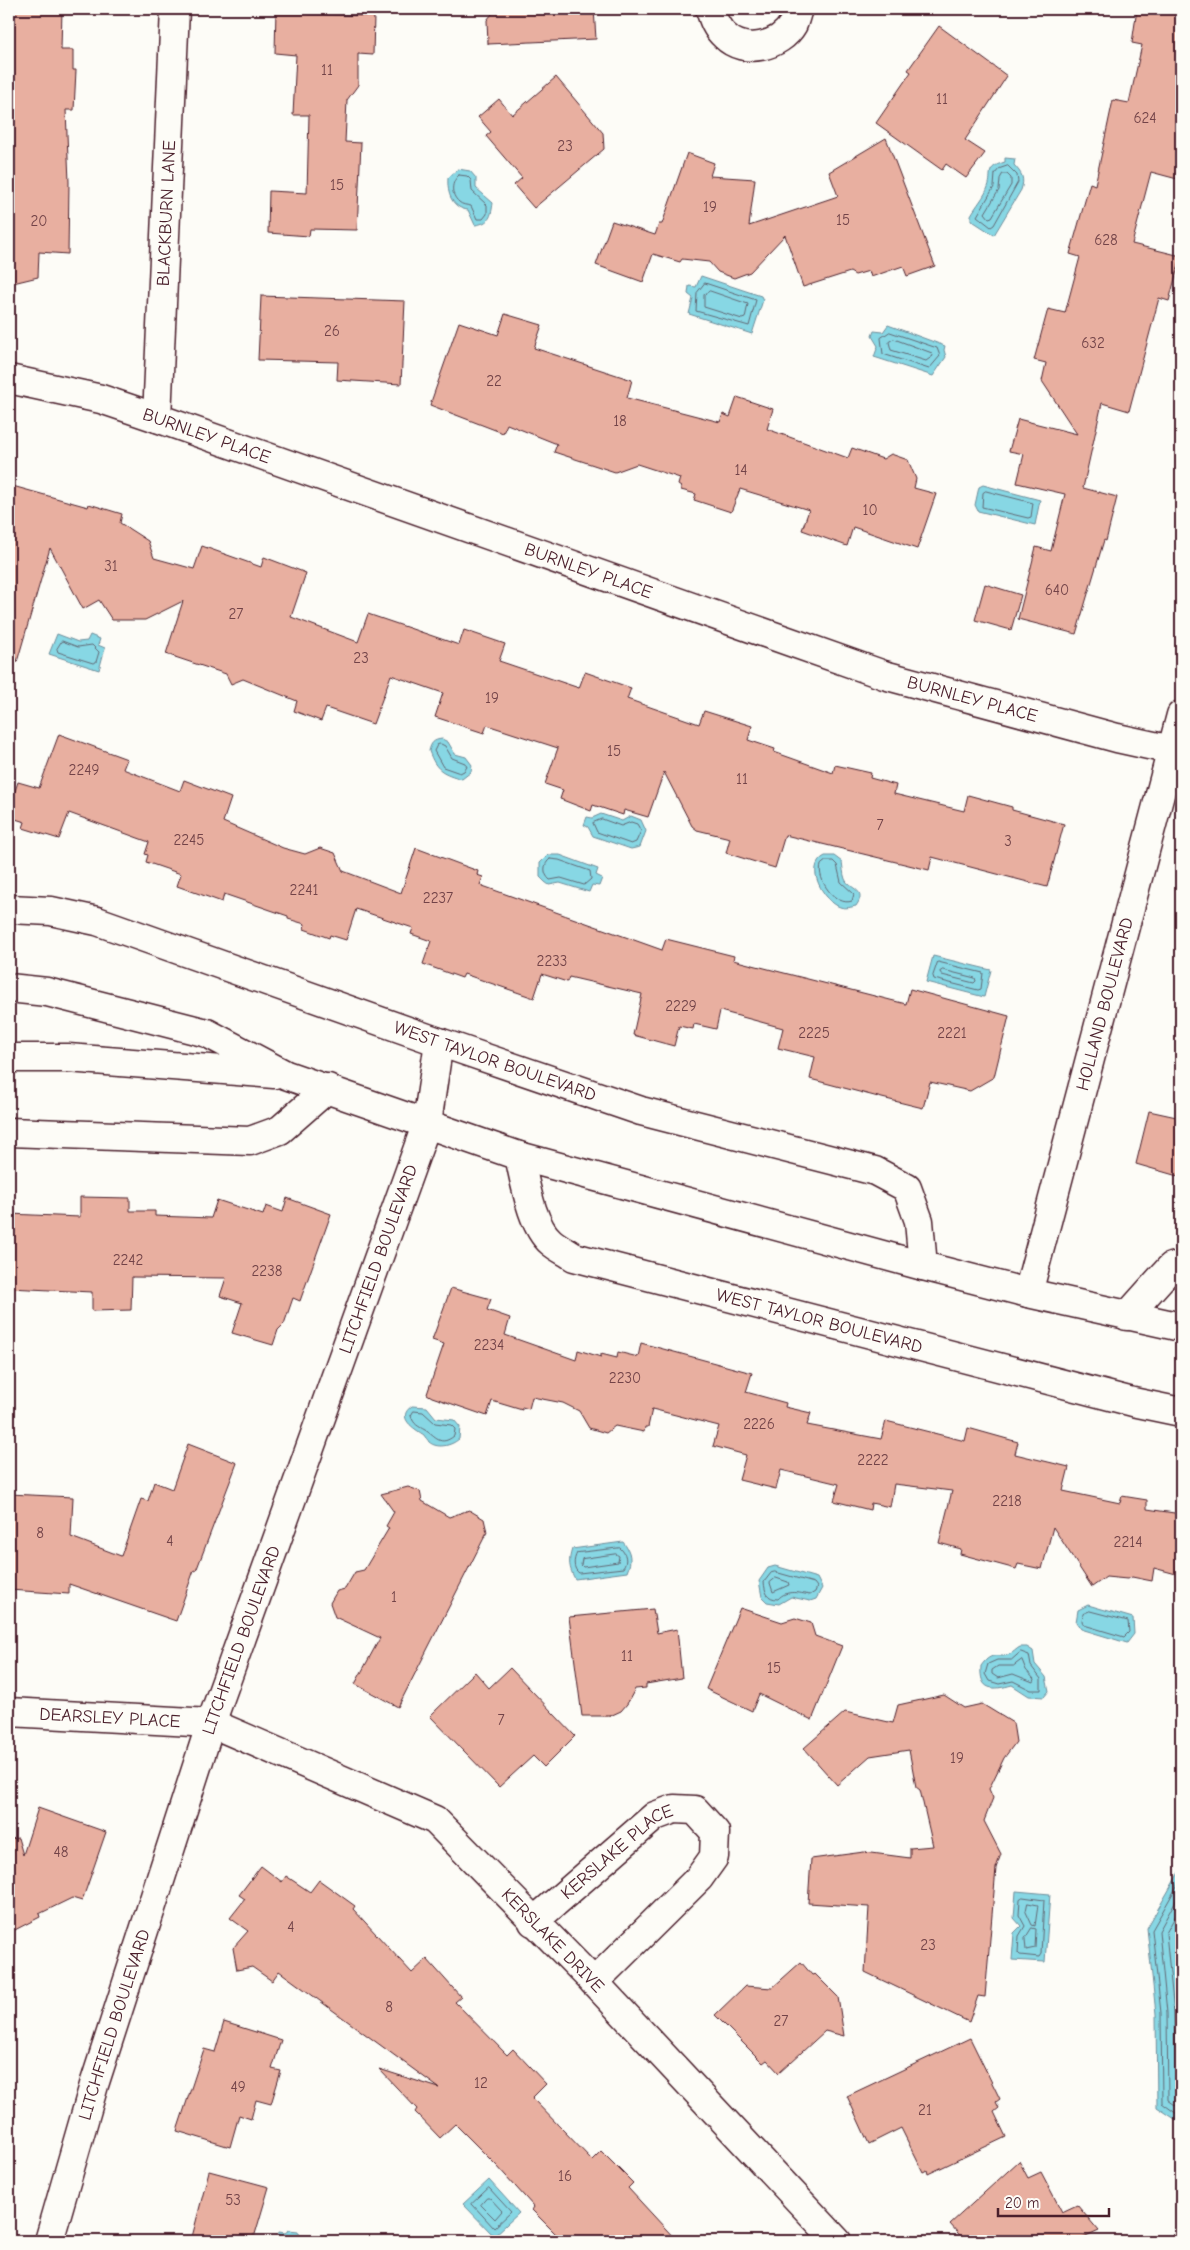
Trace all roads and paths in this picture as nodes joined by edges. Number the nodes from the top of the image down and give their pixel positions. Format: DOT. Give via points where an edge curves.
graph roads {
  1 [pos="175,9"];
  2 [pos="710,9"];
  3 [pos="798,9"];
  4 [pos="9,379"];
  5 [pos="158,418"];
  6 [pos="1181,715"];
  7 [pos="1177,751"];
  8 [pos="9,909"];
  9 [pos="9,988"];
  10 [pos="439,1042"];
  11 [pos="9,1058"];
  12 [pos="286,1075"];
  13 [pos="328,1088"];
  14 [pos="427,1123"];
  15 [pos="9,1132"];
  16 [pos="519,1156"];
  17 [pos="1181,1264"];
  18 [pos="923,1266"];
  19 [pos="1028,1294"];
  20 [pos="1127,1316"];
  21 [pos="1181,1327"];
  22 [pos="1181,1412"];
  23 [pos="9,1712"];
  24 [pos="211,1723"];
  25 [pos="534,1922"];
  26 [pos="594,1982"];
  27 [pos="49,2241"];
  28 [pos="837,2241"];
  1 -- 5 [label="street, BLACKBURN LANE"];
  2 -- 3 [label="street" via="714,23 725,37 739,45 754,47 770,44 784,36"];
  4 -- 5 [label="street, BURNLEY PLACE" via="101,399"];
  5 -- 7 [label="street, BURNLEY PLACE" via="884,674 1117,738"];
  6 -- 7 [label="street, HOLLAND BOULEVARD"];
  7 -- 19 [label="street, HOLLAND BOULEVARD"];
  8 -- 10 [label="street, WEST TAYLOR BOULEVARD" via="51,911 97,921"];
  9 -- 12 [label="street" via="47,992 207,1033"];
  10 -- 14 [label="street, LITCHFIELD BOULEVARD"];
  10 -- 18 [label="street, WEST TAYLOR BOULEVARD" via="642,1111 874,1171 907,1188 920,1221"];
  11 -- 12 [label="street" via="68,1058"];
  12 -- 13 [label="street"];
  13 -- 14 [label="street"];
  13 -- 15 [label="street" via="280,1130 250,1141"];
  14 -- 16 [label="street"];
  14 -- 24 [label="street, LITCHFIELD BOULEVARD"];
  16 -- 18 [label="street"];
  16 -- 22 [label="street, WEST TAYLOR BOULEVARD" via="532,1209 540,1226 550,1241 574,1257"];
  17 -- 20 [label="street" via="1171,1268"];
  18 -- 19 [label="street"];
  19 -- 20 [label="street"];
  20 -- 21 [label="street"];
  23 -- 24 [label="street, DEARSLEY PLACE"];
  24 -- 25 [label="street, KERSLAKE DRIVE" via="435,1820"];
  24 -- 27 [label="street, LITCHFIELD BOULEVARD" via="94,2085"];
  25 -- 26 [label="street, KERSLAKE DRIVE"];
  25 -- 26 [label="street, KERSLAKE PLACE" via="655,1816 674,1809 695,1810 715,1832 714,1857 698,1878"];
  26 -- 28 [label="street, KERSLAKE DRIVE"];
}
